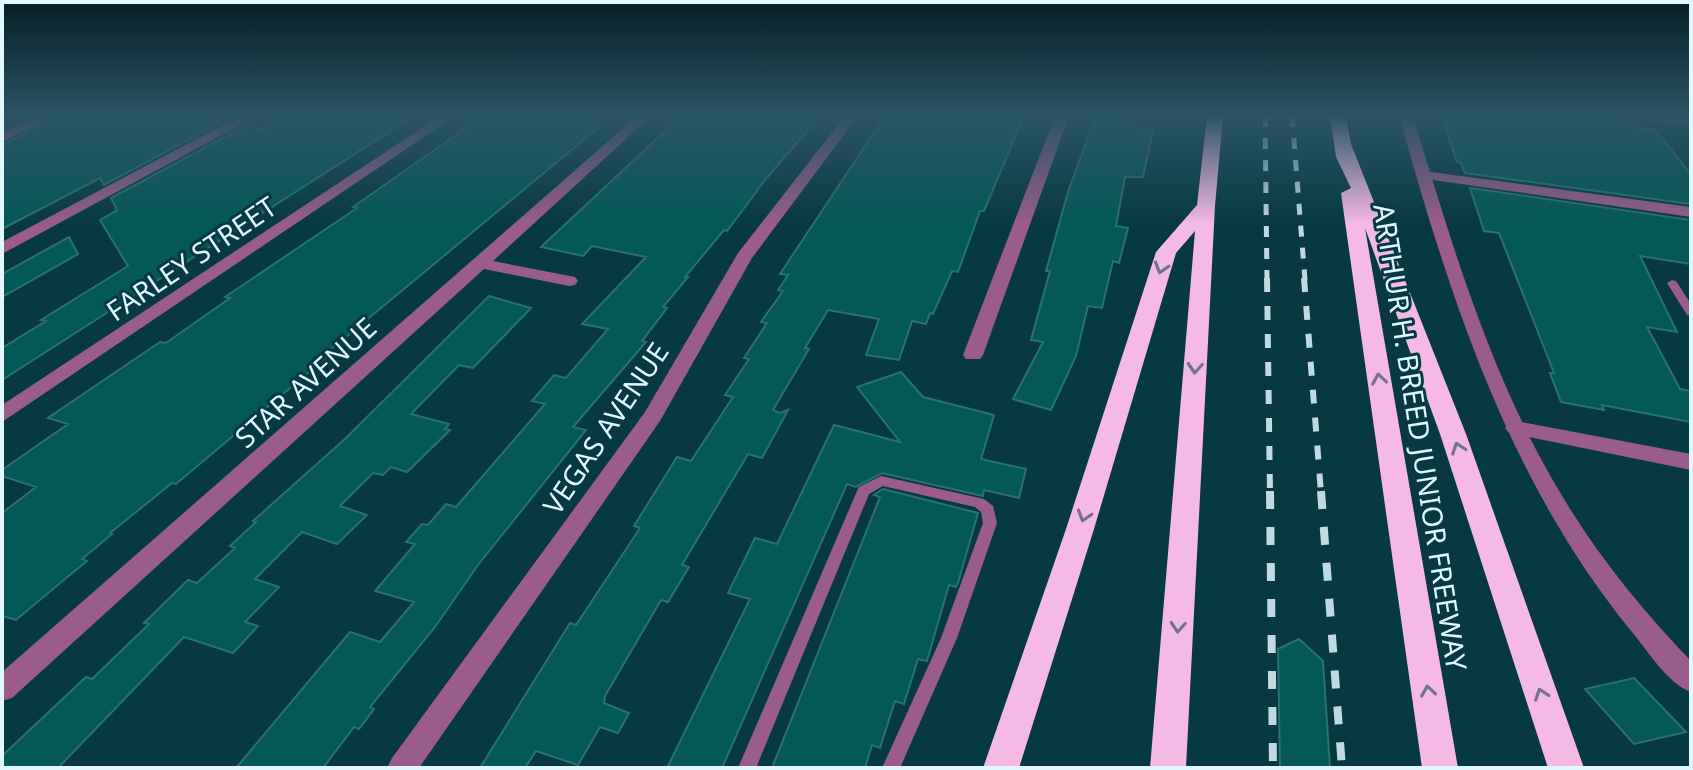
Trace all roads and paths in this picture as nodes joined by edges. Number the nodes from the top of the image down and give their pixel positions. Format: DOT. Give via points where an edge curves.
graph roads {
  1 [pos="184,152"];
  2 [pos="395,152"];
  3 [pos="605,152"];
  4 [pos="824,152"];
  5 [pos="1049,152"];
  6 [pos="1211,152"];
  7 [pos="1344,152"];
  8 [pos="1346,152"];
  9 [pos="1417,152"];
  10 [pos="1424,175"];
  11 [pos="1206,206"];
  12 [pos="1691,212"];
  13 [pos="2,249"];
  14 [pos="480,263"];
  15 [pos="569,281"];
  16 [pos="1672,283"];
  17 [pos="1691,313"];
  18 [pos="973,355"];
  19 [pos="2,415"];
  20 [pos="1516,428"];
  21 [pos="1691,462"];
  22 [pos="1691,680"];
  23 [pos="2,689"];
  24 [pos="402,768"];
  25 [pos="747,768"];
  26 [pos="891,768"];
  27 [pos="1001,768"];
  28 [pos="1168,768"];
  29 [pos="1440,768"];
  30 [pos="1566,768"];
  1 -- 13 [label="street"];
  2 -- 19 [label="street, FARLEY STREET"];
  3 -- 14 [label="street, STAR AVENUE"];
  4 -- 24 [label="street, VEGAS AVENUE" via="744,257 653,416"];
  5 -- 18 [label="street"];
  6 -- 11 [label="highway"];
  29 -- 7 [label="highway, ARTHUR H. BREED JUNIOR FREEWAY, one-way"];
  30 -- 8 [label="highway, one-way" via="1453,434"];
  9 -- 10 [label="street"];
  10 -- 12 [label="street"];
  10 -- 20 [label="street" via="1482,349"];
  11 -- 27 [label="highway, one-way" via="1166,252"];
  11 -- 28 [label="highway, one-way"];
  14 -- 15 [label="street"];
  14 -- 23 [label="street, STAR AVENUE"];
  16 -- 17 [label="lane"];
  20 -- 21 [label="street"];
  20 -- 22 [label="street" via="1577,539 1637,620"];
  25 -- 26 [label="lane" via="864,491 881,481 979,503 988,510 990,523 949,638"];
}
